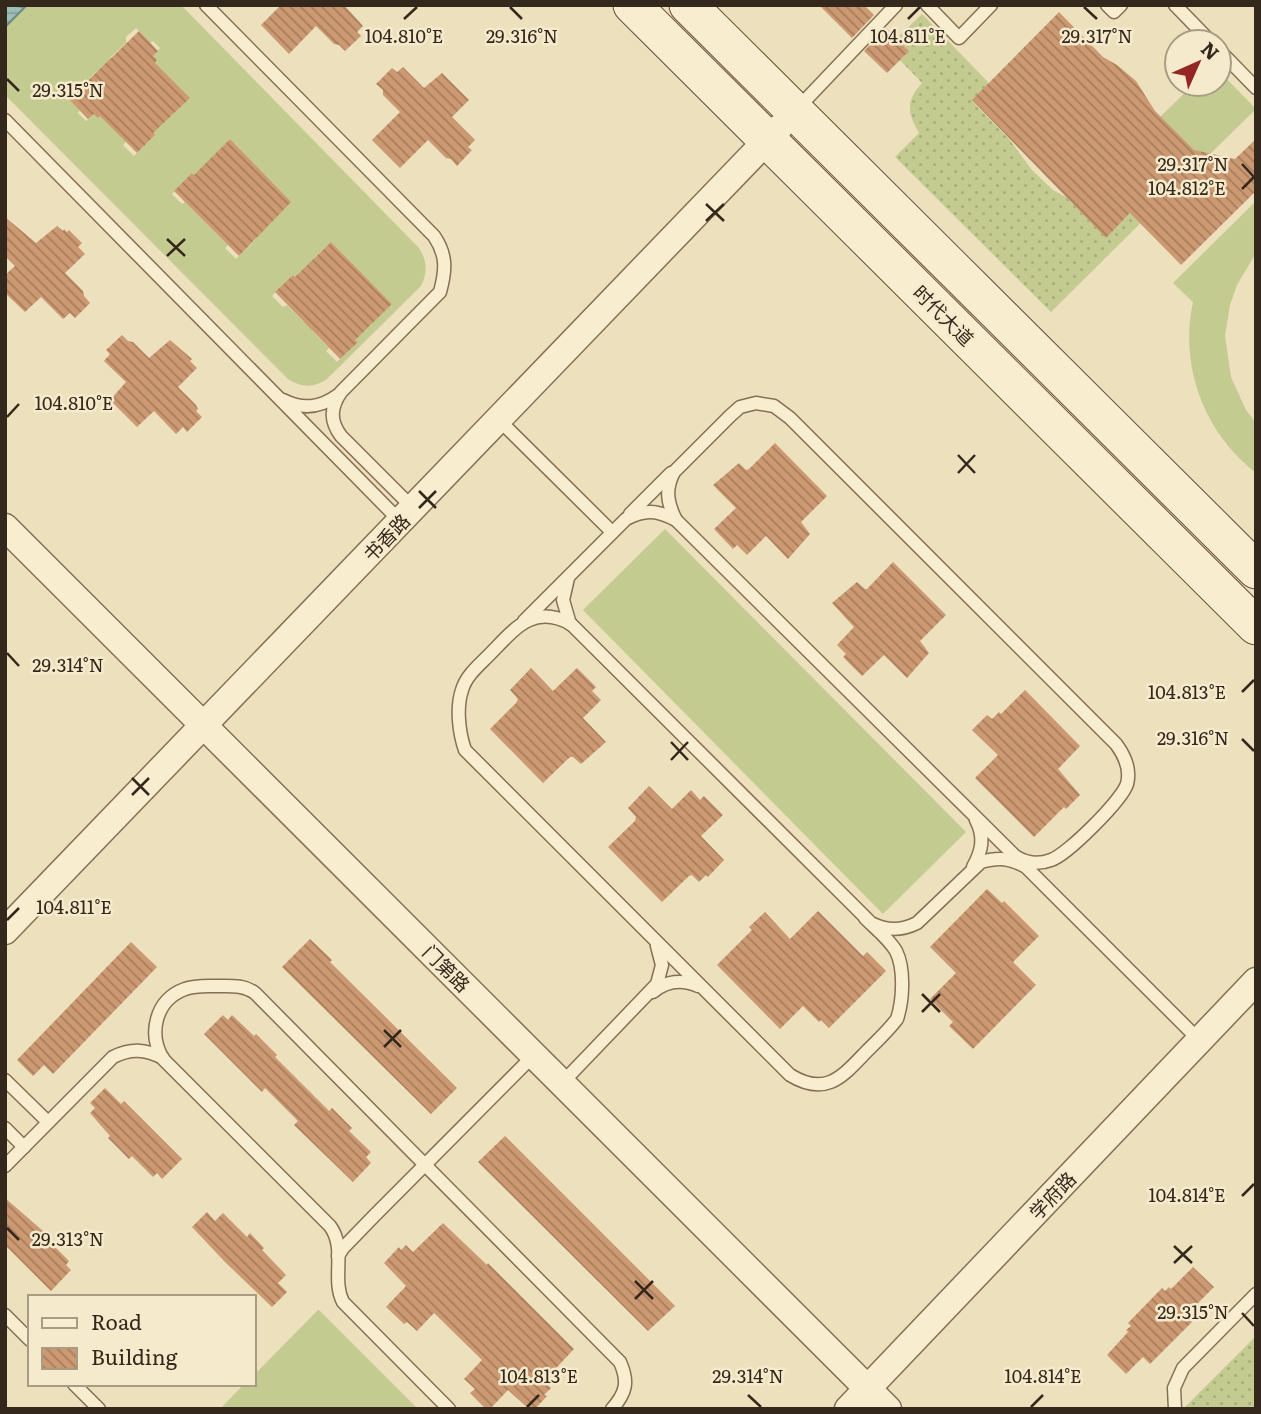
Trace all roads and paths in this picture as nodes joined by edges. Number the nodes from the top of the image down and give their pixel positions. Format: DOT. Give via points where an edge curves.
graph roads {
  1 [pos="206,5"];
  2 [pos="632,5"];
  3 [pos="688,5"];
  4 [pos="896,5"];
  5 [pos="927,5"];
  6 [pos="991,5"];
  7 [pos="1107,5"];
  8 [pos="1121,5"];
  9 [pos="1175,5"];
  10 [pos="1197,28"];
  11 [pos="1233,64"];
  12 [pos="1256,88"];
  13 [pos="795,112"];
  14 [pos="5,120"];
  15 [pos="768,140"];
  16 [pos="341,392"];
  17 [pos="279,398"];
  18 [pos="498,419"];
  19 [pos="679,465"];
  20 [pos="407,515"];
  21 [pos="625,519"];
  22 [pos="676,520"];
  23 [pos="5,527"];
  24 [pos="612,532"];
  25 [pos="1256,570"];
  26 [pos="572,573"];
  27 [pos="570,624"];
  28 [pos="518,626"];
  29 [pos="1256,626"];
  30 [pos="204,725"];
  31 [pos="969,811"];
  32 [pos="1015,856"];
  33 [pos="1061,856"];
  34 [pos="973,867"];
  35 [pos="1026,867"];
  36 [pos="1038,879"];
  37 [pos="865,918"];
  38 [pos="917,923"];
  39 [pos="5,931"];
  40 [pos="654,940"];
  41 [pos="900,964"];
  42 [pos="1256,981"];
  43 [pos="705,990"];
  44 [pos="650,994"];
  45 [pos="1199,1040"];
  46 [pos="534,1055"];
  47 [pos="163,1059"];
  48 [pos="5,1080"];
  49 [pos="562,1083"];
  50 [pos="48,1122"];
  51 [pos="5,1128"];
  52 [pos="24,1147"];
  53 [pos="425,1164"];
  54 [pos="5,1166"];
  55 [pos="327,1224"];
  56 [pos="366,1224"];
  57 [pos="338,1256"];
  58 [pos="1256,1294"];
  59 [pos="5,1315"];
  60 [pos="28,1338"];
  61 [pos="76,1386"];
  62 [pos="868,1388"];
  63 [pos="99,1409"];
  64 [pos="449,1409"];
  65 [pos="612,1409"];
  66 [pos="848,1409"];
  67 [pos="888,1409"];
  68 [pos="1175,1409"];
  1 -- 16 [label="lane" via="433,236 444,255 440,292"];
  2 -- 15 [label="main road, 时代大道"];
  3 -- 13 [label="main road, 时代大道"];
  4 -- 13 [label="lane"];
  5 -- 6 [label="lane" via="958,38"];
  7 -- 8 [label="lane" via="1114,12"];
  9 -- 10 [label="lane"];
  11 -- 12 [label="lane"];
  13 -- 15 [label="street, 书香路"];
  13 -- 25 [label="main road, 时代大道"];
  14 -- 17 [label="lane"];
  15 -- 18 [label="street, 书香路"];
  15 -- 29 [label="main road, 时代大道"];
  16 -- 17 [label="lane" via="327,403 306,407"];
  16 -- 20 [label="lane" via="332,411 336,430"];
  17 -- 20 [label="lane"];
  18 -- 20 [label="street, 书香路"];
  18 -- 24 [label="lane"];
  19 -- 21 [label="lane"];
  19 -- 22 [label="lane" via="669,480 667,500"];
  19 -- 33 [label="lane" via="740,407 756,403 782,411 1116,744 1127,764 1127,785 1120,798"];
  20 -- 30 [label="street, 书香路"];
  21 -- 22 [label="lane" via="650,510"];
  21 -- 24 [label="lane"];
  22 -- 31 [label="lane"];
  23 -- 30 [label="street, 门第路"];
  24 -- 26 [label="lane"];
  26 -- 27 [label="lane" via="563,595"];
  26 -- 28 [label="lane"];
  27 -- 28 [label="lane" via="546,616"];
  27 -- 37 [label="lane"];
  28 -- 40 [label="lane" via="463,686 459,714 465,750"];
  30 -- 39 [label="street, 书香路"];
  30 -- 46 [label="street, 门第路"];
  31 -- 32 [label="lane"];
  31 -- 34 [label="lane" via="982,838"];
  32 -- 33 [label="lane" via="1043,863"];
  32 -- 35 [label="lane"];
  33 -- 36 [label="lane"];
  34 -- 35 [label="lane" via="995,858"];
  34 -- 38 [label="lane"];
  35 -- 36 [label="lane"];
  36 -- 45 [label="lane"];
  37 -- 38 [label="lane" via="886,929"];
  37 -- 41 [label="lane" via="892,945"];
  38 -- 41 [label="lane" via="903,942"];
  40 -- 43 [label="lane"];
  40 -- 44 [label="lane" via="662,965"];
  41 -- 43 [label="lane" via="897,1019 843,1076 828,1084 804,1083 790,1076"];
  42 -- 45 [label="street, 学府路"];
  43 -- 44 [label="lane" via="676,982"];
  44 -- 49 [label="lane"];
  45 -- 62 [label="street, 学府路"];
  46 -- 49 [label="street, 门第路"];
  46 -- 53 [label="lane"];
  47 -- 50 [label="lane" via="144,1050 113,1057"];
  47 -- 53 [label="lane" via="154,1025 178,992 194,986 246,988"];
  47 -- 55 [label="lane"];
  48 -- 50 [label="lane"];
  49 -- 62 [label="street, 门第路"];
  50 -- 52 [label="lane"];
  51 -- 52 [label="lane"];
  52 -- 54 [label="lane"];
  53 -- 56 [label="lane"];
  53 -- 65 [label="lane" via="620,1362 626,1389"];
  55 -- 56 [label="lane" via="346,1230"];
  55 -- 57 [label="lane" via="337,1237"];
  56 -- 57 [label="lane"];
  57 -- 64 [label="lane" via="338,1292 343,1303"];
  58 -- 68 [label="lane" via="1183,1368 1174,1388"];
  59 -- 60 [label="lane"];
  61 -- 63 [label="lane"];
  62 -- 66 [label="street, 学府路"];
  62 -- 67 [label="street, 门第路"];
}
